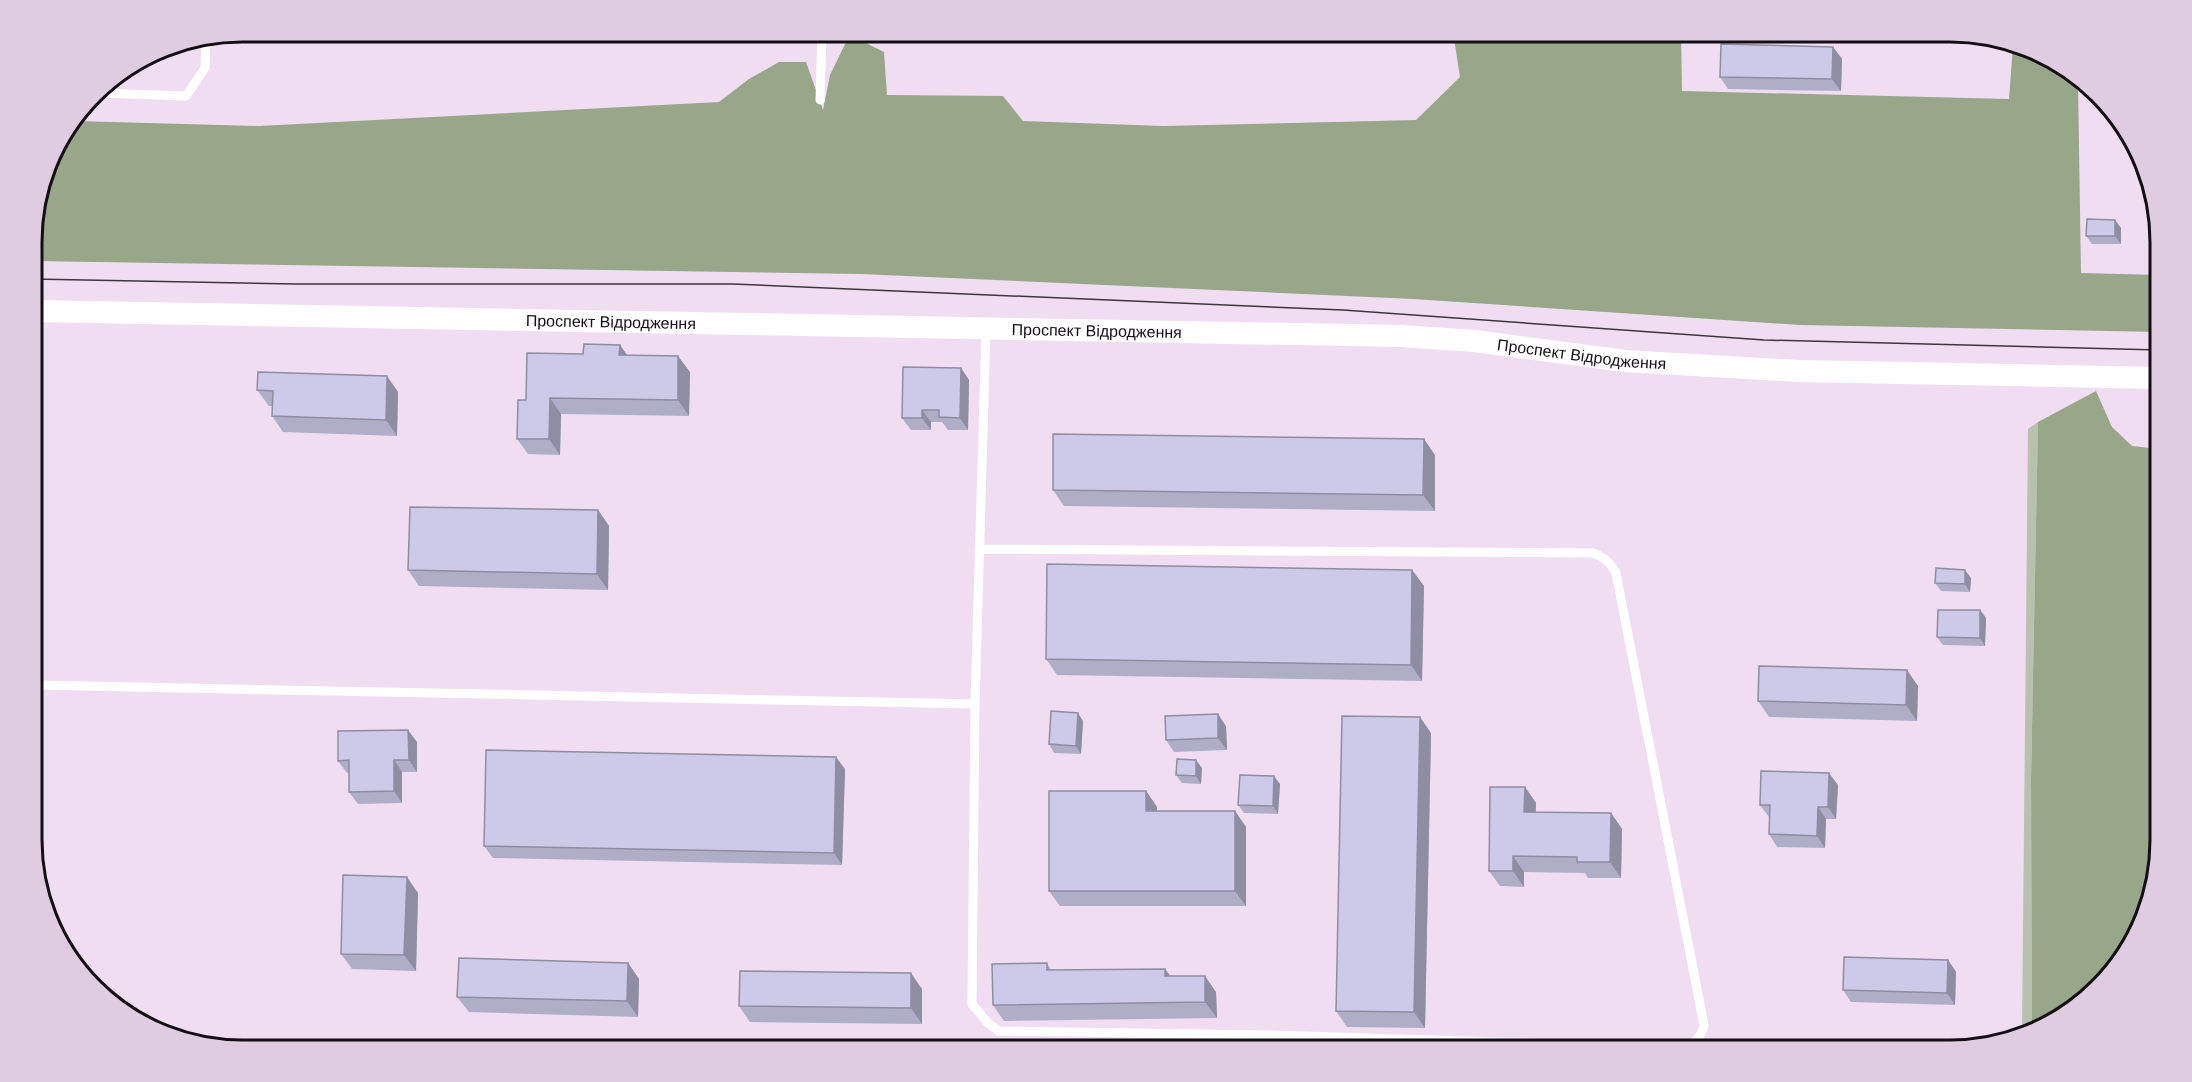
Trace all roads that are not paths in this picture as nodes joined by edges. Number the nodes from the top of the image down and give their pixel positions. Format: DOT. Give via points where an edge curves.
graph roads {
  1 [pos="822,42"];
  2 [pos="206,46"];
  3 [pos="109,93"];
  4 [pos="820,100"];
  5 [pos="42,311"];
  6 [pos="986,330"];
  7 [pos="2150,378"];
  8 [pos="979,549"];
  9 [pos="42,685"];
  10 [pos="975,704"];
  11 [pos="1444,1040"];
  12 [pos="1697,1040"];
  1 -- 4 [label="lane"];
  2 -- 3 [label="lane" via="205,68 186,96"];
  5 -- 6 [label="street, Проспект Відродження"];
  6 -- 7 [label="street, Проспект Відродження" via="1401,336 1475,341 1625,361 1799,371"];
  6 -- 8 [label="lane"];
  8 -- 10 [label="lane"];
  8 -- 12 [label="lane" via="1602,556 1616,573 1704,1025"];
  9 -- 10 [label="lane"];
  10 -- 11 [label="lane" via="972,1005 999,1031"];
}
